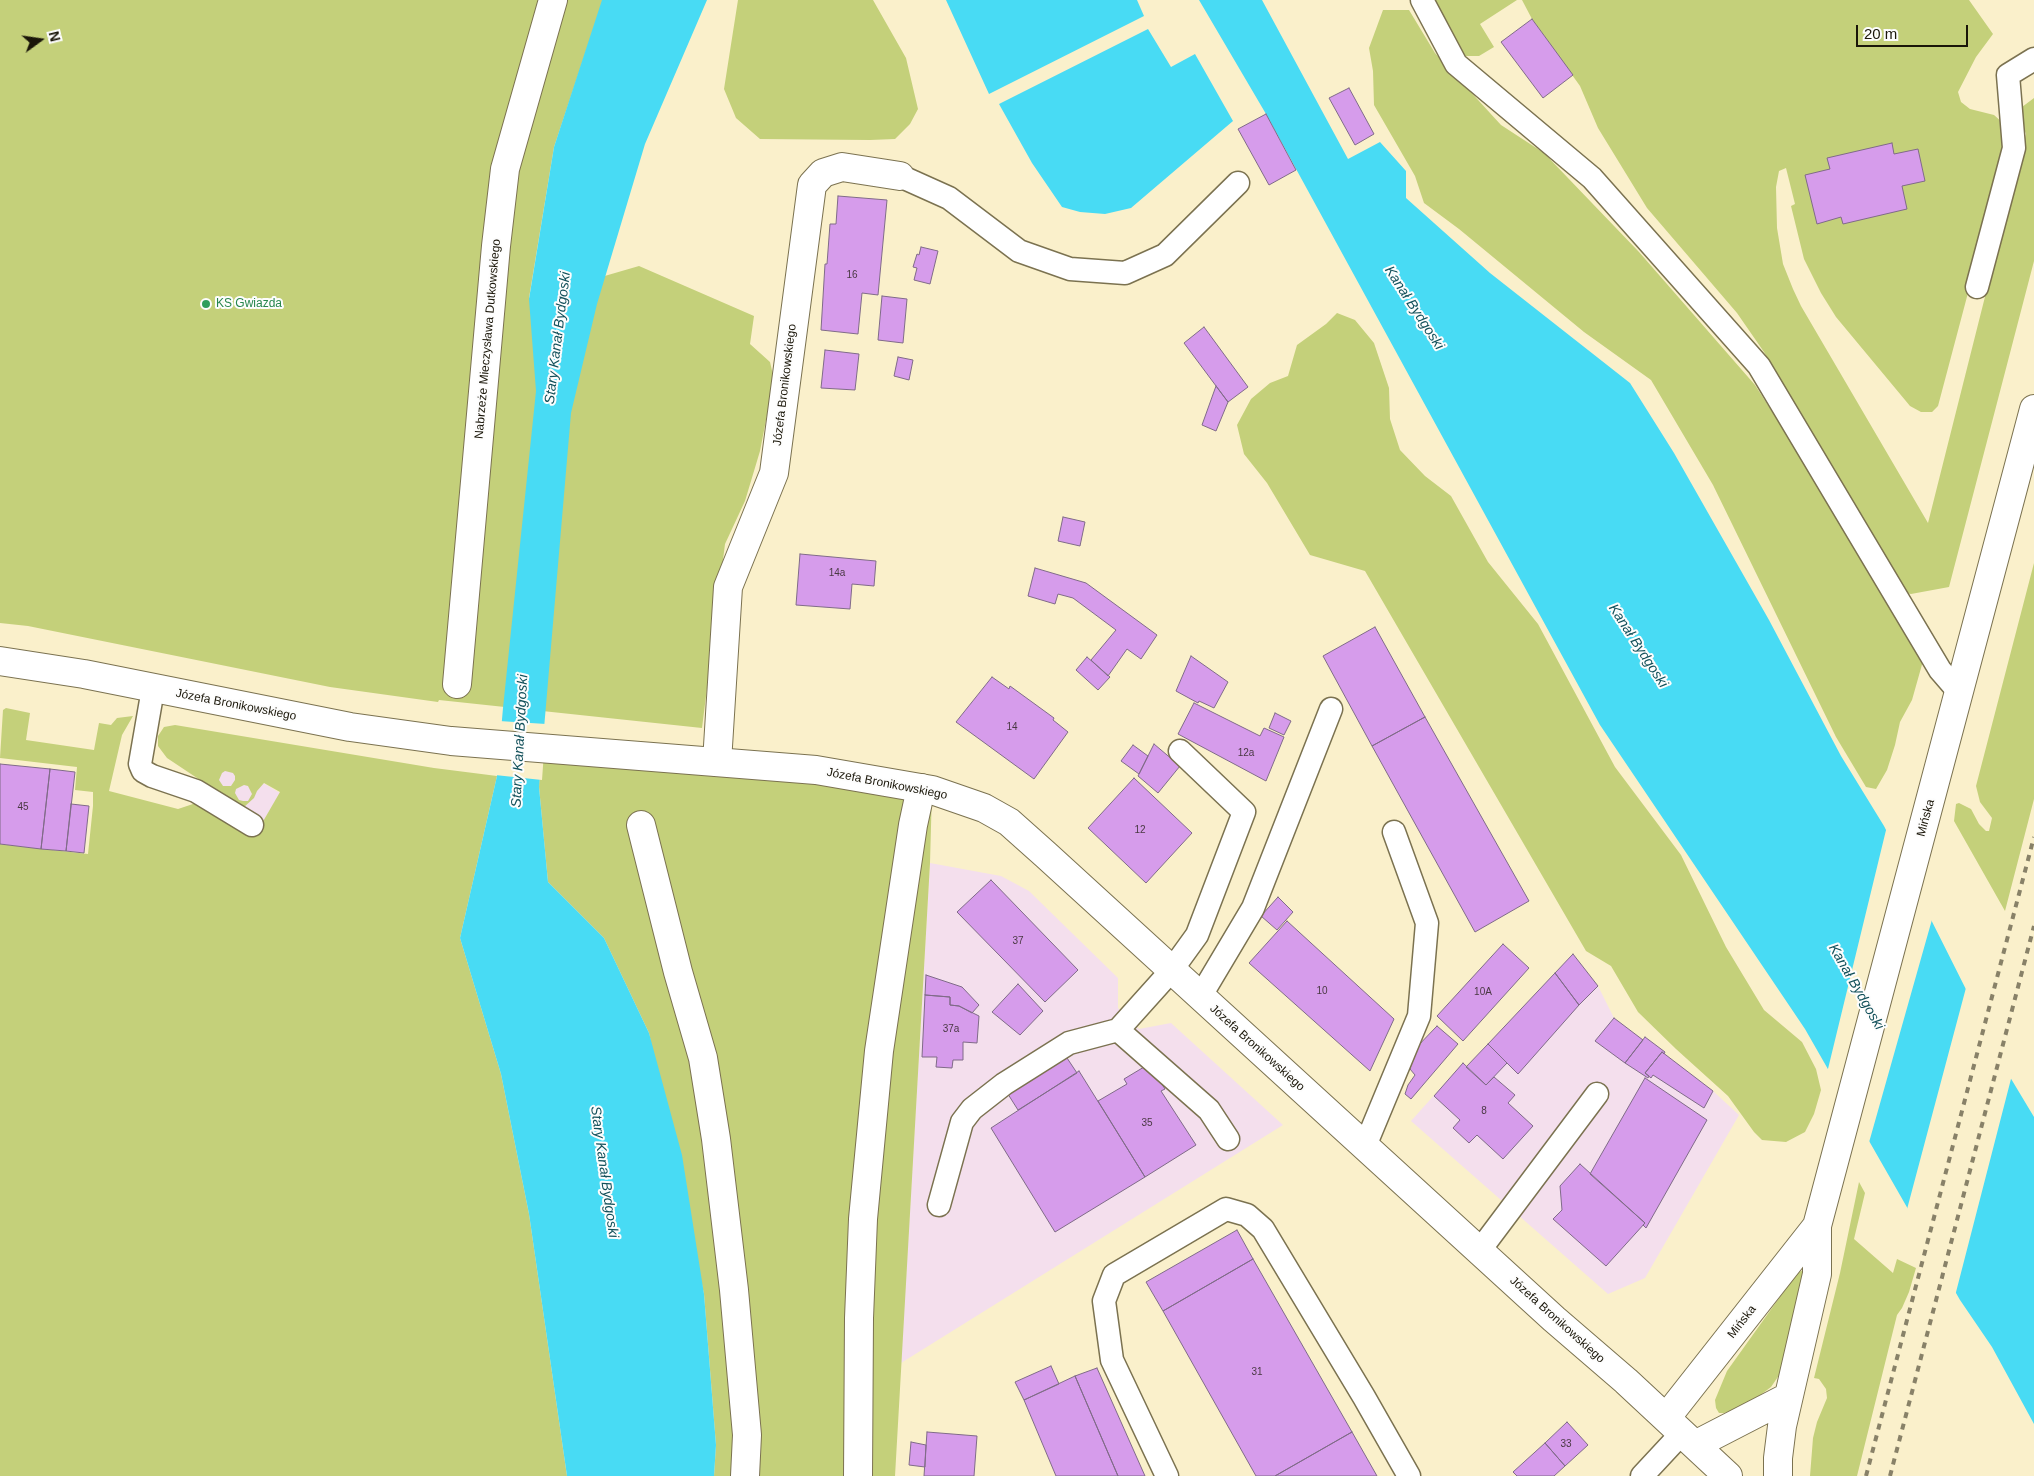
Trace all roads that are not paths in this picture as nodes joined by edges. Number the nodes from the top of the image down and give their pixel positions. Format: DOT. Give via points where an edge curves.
graph roads {
  1 [pos="554,0"];
  2 [pos="1422,0"];
  3 [pos="2034,59"];
  4 [pos="900,176"];
  5 [pos="1238,183"];
  6 [pos="1977,287"];
  7 [pos="2034,409"];
  8 [pos="0,661"];
  9 [pos="457,684"];
  10 [pos="153,689"];
  11 [pos="1959,692"];
  12 [pos="1331,709"];
  13 [pos="1180,751"];
  14 [pos="717,762"];
  15 [pos="921,788"];
  16 [pos="641,825"];
  17 [pos="252,826"];
  18 [pos="1394,832"];
  19 [pos="1171,971"];
  20 [pos="1200,997"];
  21 [pos="1118,1030"];
  22 [pos="1597,1094"];
  23 [pos="1228,1140"];
  24 [pos="1365,1146"];
  25 [pos="939,1204"];
  26 [pos="1817,1226"];
  27 [pos="1480,1250"];
  28 [pos="1788,1397"];
  29 [pos="1681,1432"];
  30 [pos="745,1476"];
  31 [pos="858,1476"];
  32 [pos="1167,1476"];
  33 [pos="1409,1476"];
  34 [pos="1642,1476"];
  35 [pos="1728,1476"];
  36 [pos="1778,1476"];
  1 -- 9 [label="street, Nabrzeże Mieczysława Dutkowskiego" via="505,169"];
  2 -- 11 [label="lane" via="1456,64 1592,178 1759,366 1940,670"];
  3 -- 6 [label="lane" via="2008,75 2014,148"];
  4 -- 5 [label="lane" via="949,198 1019,251 1070,269 1125,274 1165,255"];
  4 -- 14 [label="street, Józefa Bronikowskiego" via="842,167 823,173 812,184 774,474 728,587"];
  7 -- 11 [label="street, Mińska"];
  8 -- 10 [label="street, Józefa Bronikowskiego"];
  10 -- 14 [label="street, Józefa Bronikowskiego" via="350,727 451,742"];
  10 -- 17 [label="lane" via="140,764 143,771 196,791"];
  11 -- 26 [label="street, Mińska"];
  12 -- 20 [label="lane" via="1253,908"];
  13 -- 19 [label="lane" via="1244,812 1197,935"];
  14 -- 15 [label="street, Józefa Bronikowskiego" via="816,770"];
  15 -- 19 [label="street, Józefa Bronikowskiego" via="948,794 1009,822"];
  15 -- 31 [label="street" via="879,1052 863,1219"];
  16 -- 30 [label="street" via="703,1058 716,1139 747,1434"];
  18 -- 24 [label="lane" via="1427,924 1419,1016"];
  19 -- 20 [label="street, Józefa Bronikowskiego"];
  19 -- 21 [label="lane"];
  20 -- 24 [label="street, Józefa Bronikowskiego"];
  21 -- 23 [label="lane" via="1209,1110"];
  21 -- 25 [label="lane" via="1069,1043 1004,1084 972,1109 962,1122"];
  22 -- 27 [label="lane"];
  24 -- 27 [label="street, Józefa Bronikowskiego"];
  26 -- 28 [label="street, Mińska" via="1817,1274"];
  26 -- 29 [label="street, Mińska"];
  27 -- 29 [label="street, Józefa Bronikowskiego"];
  28 -- 29 [label="street"];
  28 -- 36 [label="street, Mińska"];
  29 -- 34 [label="lane"];
  29 -- 35 [label="street, Józefa Bronikowskiego"];
  32 -- 33 [label="lane" via="1112,1360 1104,1301 1114,1275 1226,1209 1247,1215 1263,1229"];
}
